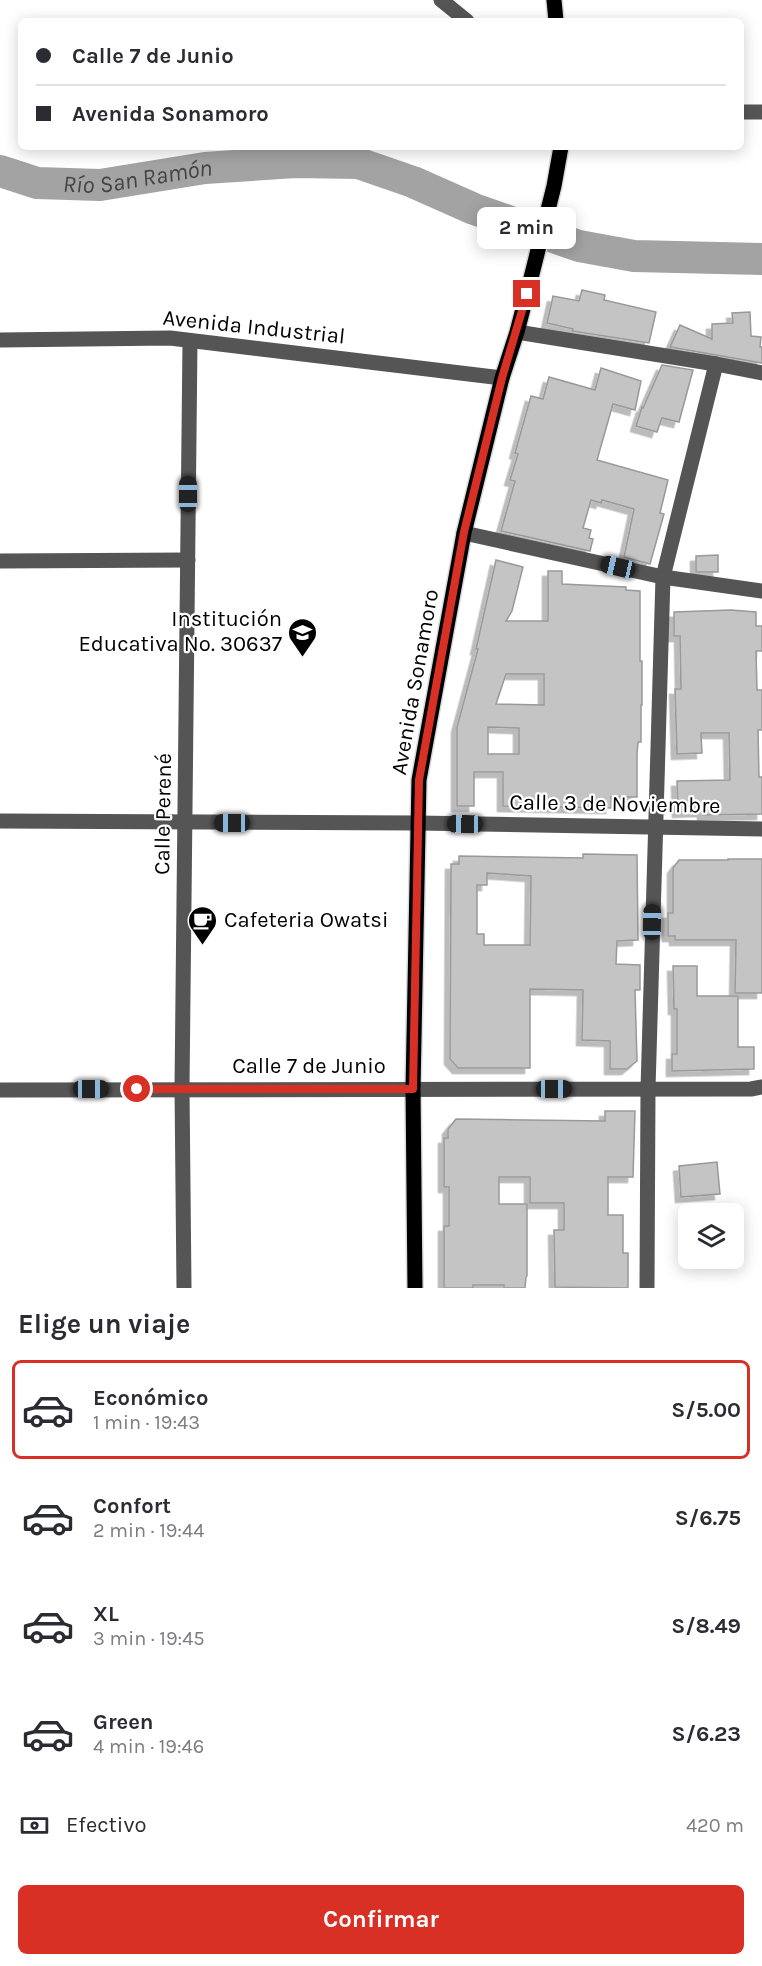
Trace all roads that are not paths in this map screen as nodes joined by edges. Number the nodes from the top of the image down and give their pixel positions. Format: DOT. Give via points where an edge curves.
graph roads {
  1 [pos="441,0"];
  2 [pos="554,0"];
  3 [pos="463,18"];
  4 [pos="556,18"];
  5 [pos="744,112"];
  6 [pos="762,112"];
  7 [pos="560,150"];
  8 [pos="518,332"];
  9 [pos="0,340"];
  10 [pos="190,341"];
  11 [pos="716,364"];
  12 [pos="762,374"];
  13 [pos="502,378"];
  14 [pos="464,532"];
  15 [pos="188,560"];
  16 [pos="0,561"];
  17 [pos="663,577"];
  18 [pos="762,591"];
  19 [pos="0,821"];
  20 [pos="186,822"];
  21 [pos="418,824"];
  22 [pos="654,827"];
  23 [pos="762,829"];
  24 [pos="182,1088"];
  25 [pos="762,1088"];
  26 [pos="413,1089"];
  27 [pos="648,1089"];
  28 [pos="0,1090"];
  29 [pos="184,1288"];
  30 [pos="415,1288"];
  31 [pos="647,1288"];
  1 -- 3 [label="street"];
  2 -- 4 [label="main road"];
  5 -- 6 [label="street"];
  7 -- 8 [label="main road, Avenida Sonamoro"];
  8 -- 11 [label="street"];
  8 -- 13 [label="main road, Avenida Sonamoro"];
  9 -- 10 [label="street, Avenida Industrial"];
  10 -- 13 [label="street, Avenida Industrial"];
  10 -- 15 [label="street, Calle Perené"];
  11 -- 12 [label="street"];
  11 -- 17 [label="street"];
  13 -- 14 [label="main road, Avenida Sonamoro"];
  14 -- 17 [label="street"];
  14 -- 21 [label="main road, Avenida Sonamoro" via="419,780"];
  15 -- 16 [label="street"];
  15 -- 20 [label="street, Calle Perené"];
  17 -- 18 [label="street"];
  17 -- 22 [label="street"];
  19 -- 20 [label="street, Calle 3 de Noviembre"];
  20 -- 21 [label="street, Calle 3 de Noviembre"];
  20 -- 24 [label="street, Calle Perené"];
  21 -- 22 [label="street, Calle 3 de Noviembre"];
  21 -- 26 [label="main road, Avenida Sonamoro"];
  22 -- 23 [label="street, Calle 3 de Noviembre"];
  22 -- 27 [label="street"];
  24 -- 26 [label="street, Calle 7 de Junio"];
  24 -- 28 [label="street, Calle 7 de Junio"];
  24 -- 29 [label="street, Calle Perené"];
  25 -- 27 [label="street, Calle 7 de Junio"];
  26 -- 27 [label="street, Calle 7 de Junio"];
  26 -- 30 [label="main road, Avenida Sonamoro"];
  27 -- 31 [label="street"];
}
